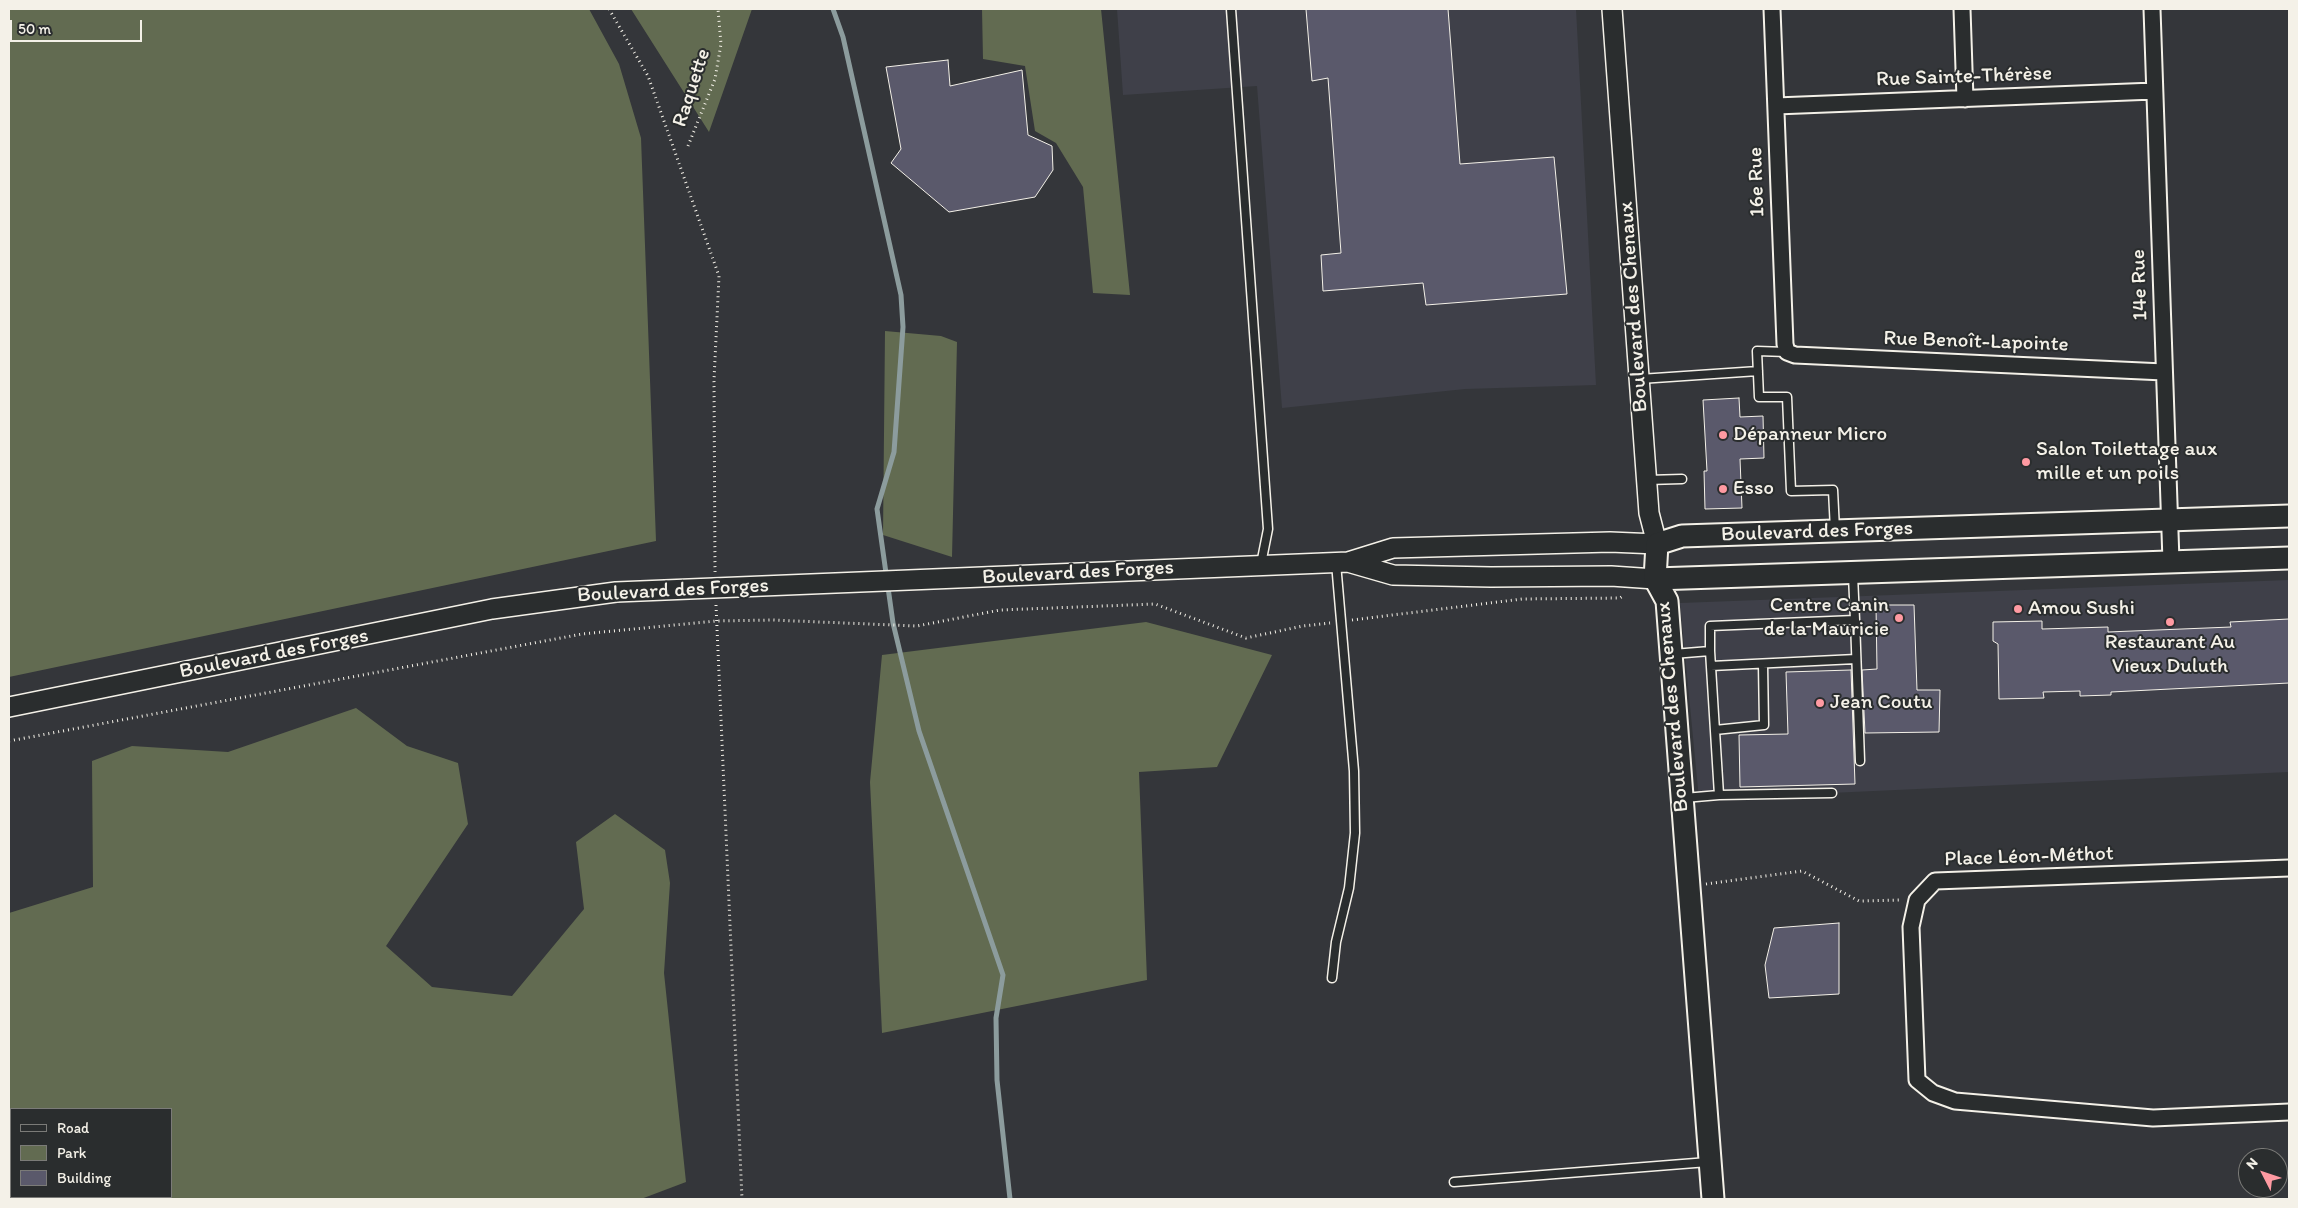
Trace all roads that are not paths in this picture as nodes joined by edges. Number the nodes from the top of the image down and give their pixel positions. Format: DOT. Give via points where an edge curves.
graph roads {
  1 [pos="1231,9"];
  2 [pos="1612,9"];
  3 [pos="1772,9"];
  4 [pos="1962,9"];
  5 [pos="2152,9"];
  6 [pos="2154,91"];
  7 [pos="1965,99"];
  8 [pos="1776,106"];
  9 [pos="1787,352"];
  10 [pos="1758,371"];
  11 [pos="2164,372"];
  12 [pos="1639,379"];
  13 [pos="1682,479"];
  14 [pos="1647,480"];
  15 [pos="2289,516"];
  16 [pos="2170,519"];
  17 [pos="1835,531"];
  18 [pos="1657,544"];
  19 [pos="2289,558"];
  20 [pos="2171,561"];
  21 [pos="1342,562"];
  22 [pos="1261,564"];
  23 [pos="1853,572"];
  24 [pos="1655,579"];
  25 [pos="1855,620"];
  26 [pos="1710,652"];
  27 [pos="1671,654"];
  28 [pos="1856,658"];
  29 [pos="1763,664"];
  30 [pos="1711,666"];
  31 [pos="9,707"];
  32 [pos="1715,730"];
  33 [pos="1860,761"];
  34 [pos="1832,793"];
  35 [pos="1719,795"];
  36 [pos="1681,798"];
  37 [pos="2289,868"];
  38 [pos="1332,978"];
  39 [pos="2289,1112"];
  40 [pos="1710,1162"];
  41 [pos="1454,1182"];
  42 [pos="1712,1199"];
  1 -- 22 [label="lane" via="1268,529"];
  2 -- 12 [label="street, Boulevard des Chenaux"];
  3 -- 8 [label="street, 16e Rue"];
  4 -- 7 [label="street"];
  5 -- 6 [label="street, 14e Rue"];
  6 -- 7 [label="street, Rue Sainte-Thérèse"];
  6 -- 11 [label="street, 14e Rue"];
  7 -- 8 [label="street, Rue Sainte-Thérèse"];
  8 -- 9 [label="street, 16e Rue"];
  9 -- 10 [label="lane" via="1757,352"];
  9 -- 11 [label="street, Rue Benoît-Lapointe" via="1795,356"];
  10 -- 12 [label="lane"];
  10 -- 17 [label="lane" via="1758,397 1787,397 1791,491 1833,490"];
  11 -- 16 [label="street, 14e Rue"];
  12 -- 14 [label="street, Boulevard des Chenaux"];
  13 -- 14 [label="lane"];
  14 -- 18 [label="street, Boulevard des Chenaux" via="1649,513"];
  15 -- 16 [label="main road, Boulevard des Forges"];
  16 -- 17 [label="main road, Boulevard des Forges"];
  16 -- 20 [label="street, 14e Rue"];
  17 -- 18 [label="main road, Boulevard des Forges" via="1682,536"];
  18 -- 21 [label="street, Boulevard des Forges" via="1610,542 1393,548"];
  18 -- 24 [label="main road, Boulevard des Chenaux"];
  19 -- 20 [label="main road, Boulevard des Forges"];
  20 -- 23 [label="main road, Boulevard des Forges"];
  21 -- 22 [label="street, Boulevard des Forges"];
  21 -- 24 [label="street, Boulevard des Forges" via="1393,575"];
  21 -- 38 [label="lane" via="1341,621 1354,771 1355,833 1349,888 1336,942"];
  22 -- 31 [label="street, Boulevard des Forges" via="616,592 522,604"];
  23 -- 24 [label="main road, Boulevard des Forges"];
  23 -- 25 [label="lane"];
  24 -- 27 [label="main road, Boulevard des Chenaux" via="1667,601"];
  25 -- 26 [label="lane" via="1710,626"];
  25 -- 28 [label="lane"];
  26 -- 27 [label="lane"];
  26 -- 30 [label="lane"];
  27 -- 36 [label="main road, Boulevard des Chenaux"];
  28 -- 29 [label="lane"];
  28 -- 33 [label="lane"];
  29 -- 30 [label="lane"];
  29 -- 32 [label="lane" via="1764,725"];
  30 -- 32 [label="lane"];
  32 -- 35 [label="lane"];
  34 -- 35 [label="lane"];
  35 -- 36 [label="lane"];
  36 -- 40 [label="main road, Boulevard des Chenaux"];
  37 -- 39 [label="street, Place Léon-Méthot" via="1936,881 1917,900 1911,927 1917,1080 1933,1093 1955,1101 2153,1118"];
  40 -- 41 [label="lane"];
  40 -- 42 [label="main road, Boulevard des Chenaux"];
}
